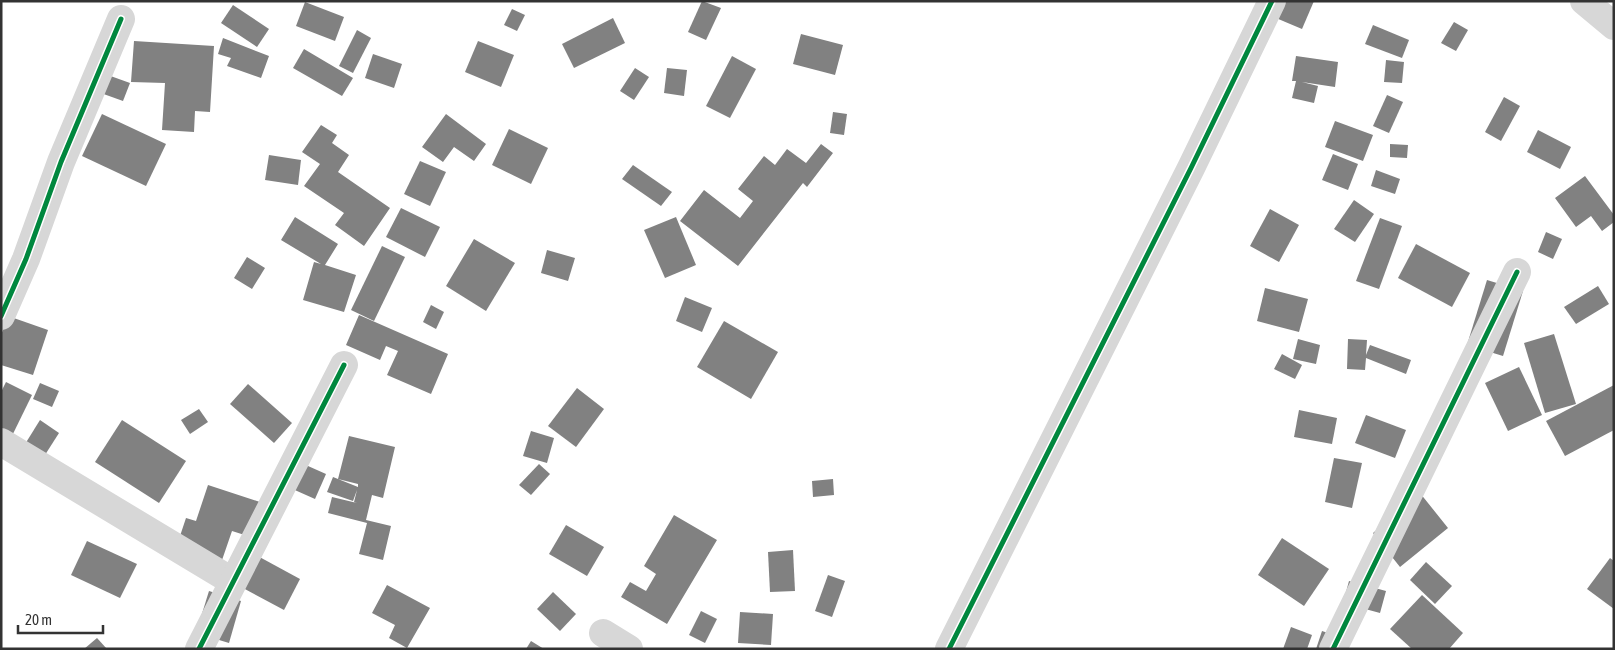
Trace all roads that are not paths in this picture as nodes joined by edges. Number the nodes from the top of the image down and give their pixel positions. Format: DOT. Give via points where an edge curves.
graph roads {
  1 [pos="1272,1"];
  2 [pos="1584,1"];
  3 [pos="121,18"];
  4 [pos="1614,26"];
  5 [pos="1517,272"];
  6 [pos="1,316"];
  7 [pos="344,365"];
  8 [pos="1,442"];
  9 [pos="232,581"];
  10 [pos="603,633"];
  11 [pos="199,649"];
  12 [pos="628,649"];
  13 [pos="949,649"];
  14 [pos="1333,649"];
  1 -- 13 [label="street"];
  2 -- 4 [label="street"];
  3 -- 6 [label="street"];
  5 -- 14 [label="street"];
  7 -- 9 [label="street"];
  8 -- 9 [label="street"];
  9 -- 11 [label="street"];
  10 -- 12 [label="street"];
}
